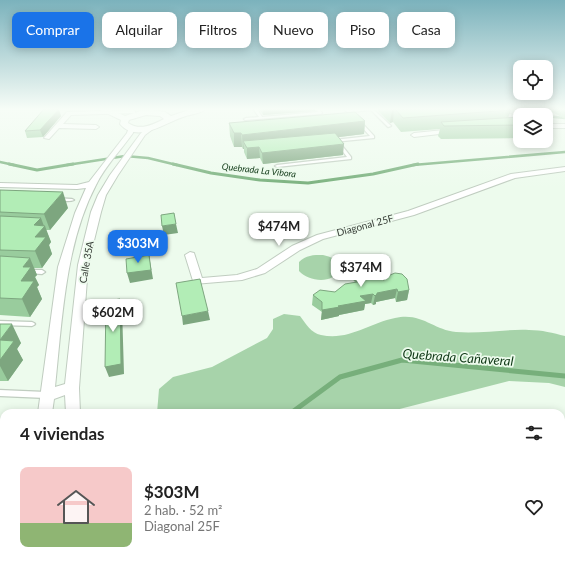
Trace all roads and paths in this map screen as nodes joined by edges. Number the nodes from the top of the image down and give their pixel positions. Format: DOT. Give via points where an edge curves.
graph roads {
  1 [pos="50,135"];
  2 [pos="126,135"];
  3 [pos="142,135"];
  4 [pos="371,135"];
  5 [pos="48,138"];
  6 [pos="337,141"];
  7 [pos="329,142"];
  8 [pos="277,166"];
  9 [pos="565,169"];
  10 [pos="92,184"];
  11 [pos="0,185"];
  12 [pos="0,189"];
  13 [pos="86,196"];
  14 [pos="56,199"];
  15 [pos="72,200"];
  16 [pos="190,254"];
  17 [pos="21,271"];
  18 [pos="42,272"];
  19 [pos="0,323"];
  20 [pos="32,324"];
  21 [pos="72,388"];
  22 [pos="0,392"];
  23 [pos="46,395"];
  24 [pos="45,409"];
  25 [pos="72,409"];
  1 -- 5 [label="street"];
  2 -- 10 [label="street, Calle 35A"];
  3 -- 21 [label="street, Calle 35A" via="114,175 102,195 96,212 84,265"];
  4 -- 6 [label="lane" via="373,137"];
  6 -- 7 [label="lane"];
  6 -- 8 [label="lane" via="350,158"];
  9 -- 16 [label="street, Diagonal 25F" via="514,176 410,213 320,237 296,248 261,271 238,278 198,282"];
  10 -- 11 [label="street" via="77,187"];
  10 -- 13 [label="street, Calle 35A"];
  12 -- 13 [label="street" via="75,191"];
  13 -- 23 [label="street, Calle 35A" via="63,267"];
  14 -- 15 [label="lane"];
  17 -- 18 [label="lane"];
  19 -- 20 [label="lane"];
  21 -- 23 [label="street"];
  21 -- 25 [label="street, Calle 35A"];
  22 -- 23 [label="lane"];
  23 -- 24 [label="street, Calle 35A"];
}
